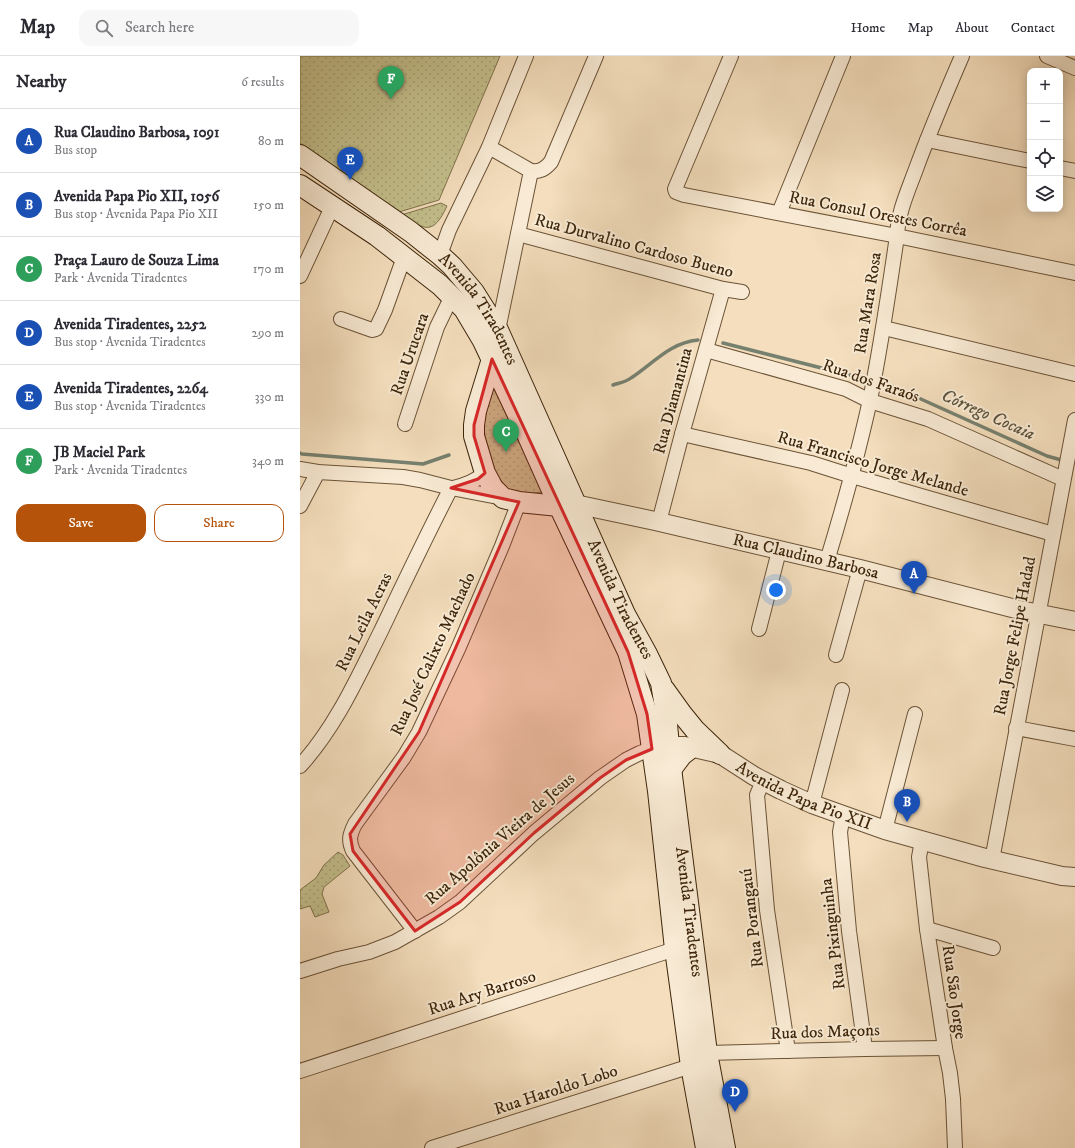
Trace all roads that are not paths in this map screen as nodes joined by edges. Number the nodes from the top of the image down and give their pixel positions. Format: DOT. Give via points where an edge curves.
graph roads {
  1 [pos="526,56"];
  2 [pos="596,56"];
  3 [pos="731,56"];
  4 [pos="843,56"];
  5 [pos="962,56"];
  6 [pos="1047,56"];
  7 [pos="1075,68"];
  8 [pos="927,140"];
  9 [pos="489,147"];
  10 [pos="300,155"];
  11 [pos="1027,160"];
  12 [pos="1063,169"];
  13 [pos="1075,171"];
  14 [pos="531,172"];
  15 [pos="300,185"];
  16 [pos="332,207"];
  17 [pos="779,213"];
  18 [pos="518,234"];
  19 [pos="897,236"];
  20 [pos="435,251"];
  21 [pos="404,257"];
  22 [pos="1075,274"];
  23 [pos="300,276"];
  24 [pos="723,289"];
  25 [pos="742,292"];
  26 [pos="452,296"];
  27 [pos="341,319"];
  28 [pos="884,328"];
  29 [pos="498,330"];
  30 [pos="706,350"];
  31 [pos="492,359"];
  32 [pos="1075,374"];
  33 [pos="870,401"];
  34 [pos="1075,420"];
  35 [pos="404,424"];
  36 [pos="682,434"];
  37 [pos="300,469"];
  38 [pos="318,472"];
  39 [pos="485,473"];
  40 [pos="852,476"];
  41 [pos="1064,476"];
  42 [pos="451,488"];
  43 [pos="511,500"];
  44 [pos="567,505"];
  45 [pos="300,506"];
  46 [pos="659,522"];
  47 [pos="1053,534"];
  48 [pos="779,551"];
  49 [pos="827,562"];
  50 [pos="860,569"];
  51 [pos="1038,614"];
  52 [pos="1075,621"];
  53 [pos="760,629"];
  54 [pos="836,655"];
  55 [pos="660,683"];
  56 [pos="842,690"];
  57 [pos="915,714"];
  58 [pos="1016,728"];
  59 [pos="1075,739"];
  60 [pos="660,748"];
  61 [pos="691,748"];
  62 [pos="720,754"];
  63 [pos="300,766"];
  64 [pos="672,768"];
  65 [pos="763,781"];
  66 [pos="658,791"];
  67 [pos="812,804"];
  68 [pos="842,815"];
  69 [pos="885,830"];
  70 [pos="922,841"];
  71 [pos="992,860"];
  72 [pos="1075,877"];
  73 [pos="927,929"];
  74 [pos="415,931"];
  75 [pos="993,948"];
  76 [pos="675,949"];
  77 [pos="300,971"];
  78 [pos="944,1048"];
  79 [pos="866,1049"];
  80 [pos="788,1051"];
  81 [pos="707,1053"];
  82 [pos="691,1066"];
  83 [pos="300,1071"];
  84 [pos="432,1148"];
  85 [pos="706,1148"];
  86 [pos="725,1148"];
  87 [pos="955,1148"];
  1 -- 9 [label="street"];
  2 -- 14 [label="street" via="551,162 544,169"];
  3 -- 17 [label="street, Rua Consul Orestes Corrêa" via="675,189 684,195"];
  4 -- 17 [label="street"];
  5 -- 8 [label="street, Rua Mara Rosa"];
  6 -- 7 [label="street"];
  8 -- 11 [label="street"];
  8 -- 19 [label="street, Rua Mara Rosa" via="901,208"];
  9 -- 14 [label="street"];
  9 -- 20 [label="street" via="449,230"];
  10 -- 20 [label="main road, Avenida Tiradentes"];
  12 -- 13 [label="street"];
  14 -- 18 [label="street"];
  15 -- 16 [label="main road, Avenida Tiradentes"];
  16 -- 21 [label="main road, Avenida Tiradentes"];
  16 -- 23 [label="street"];
  17 -- 19 [label="street, Rua Consul Orestes Corrêa"];
  18 -- 24 [label="street, Rua Durvalino Cardoso Bueno"];
  18 -- 29 [label="street"];
  19 -- 22 [label="street, Rua Consul Orestes Corrêa"];
  19 -- 28 [label="street, Rua Mara Rosa"];
  20 -- 29 [label="main road, Avenida Tiradentes" via="474,292"];
  21 -- 26 [label="main road, Avenida Tiradentes"];
  21 -- 27 [label="street" via="376,329 372,330"];
  24 -- 25 [label="street, Rua Durvalino Cardoso Bueno"];
  24 -- 30 [label="street, Rua Diamantina"];
  26 -- 31 [label="main road, Avenida Tiradentes" via="473,322"];
  26 -- 35 [label="street, Rua Urucara" via="437,327"];
  28 -- 32 [label="street"];
  28 -- 33 [label="street, Rua Mara Rosa"];
  29 -- 44 [label="main road, Avenida Tiradentes"];
  30 -- 33 [label="street, Rua dos Faraós" via="846,389"];
  30 -- 36 [label="street, Rua Diamantina"];
  31 -- 39 [label="main road" via="474,424 474,436"];
  31 -- 44 [label="main road, Avenida Tiradentes" via="526,432"];
  33 -- 40 [label="street, Rua Mara Rosa"];
  33 -- 41 [label="street, Rua dos Faraós" via="928,419"];
  34 -- 41 [label="street, Rua Jorge Felipe Hadad"];
  36 -- 40 [label="street, Rua Francisco Jorge Melande" via="811,463"];
  36 -- 46 [label="street, Rua Diamantina"];
  37 -- 38 [label="street"];
  38 -- 42 [label="street" via="403,477"];
  38 -- 45 [label="street"];
  39 -- 42 [label="street" via="474,481"];
  39 -- 43 [label="main road" via="492,488"];
  40 -- 47 [label="street, Rua Francisco Jorge Melande"];
  40 -- 49 [label="street, Rua Mara Rosa"];
  41 -- 47 [label="street, Rua Jorge Felipe Hadad"];
  42 -- 43 [label="street"];
  42 -- 63 [label="street, Rua Leila Acras" via="340,711"];
  43 -- 44 [label="main road"];
  43 -- 74 [label="street, Rua José Calixto Machado" via="502,546 419,732 350,834 353,851"];
  44 -- 46 [label="street, Rua Claudino Barbosa"];
  44 -- 55 [label="main road, Avenida Tiradentes"];
  44 -- 60 [label="main road, Avenida Tiradentes" via="628,652"];
  46 -- 48 [label="street, Rua Claudino Barbosa"];
  47 -- 51 [label="street, Rua Jorge Felipe Hadad"];
  48 -- 49 [label="street, Rua Claudino Barbosa"];
  48 -- 53 [label="street"];
  49 -- 50 [label="street, Rua Claudino Barbosa"];
  50 -- 51 [label="street, Rua Claudino Barbosa"];
  50 -- 54 [label="street"];
  51 -- 52 [label="street, Rua Claudino Barbosa"];
  51 -- 58 [label="street, Rua Jorge Felipe Hadad"];
  55 -- 60 [label="main road, Avenida Tiradentes" via="666,713"];
  55 -- 62 [label="main road" via="695,730"];
  56 -- 67 [label="street"];
  57 -- 69 [label="street"];
  58 -- 59 [label="street"];
  58 -- 71 [label="street, Rua Jorge Felipe Hadad"];
  60 -- 61 [label="street, Avenida Papa Pio XII"];
  60 -- 64 [label="main road, Avenida Tiradentes"];
  60 -- 66 [label="main road, Avenida Tiradentes"];
  60 -- 74 [label="street, Rua Apolônia Vieira de Jesus" via="640,753 600,778 534,833 460,902"];
  61 -- 62 [label="street, Avenida Papa Pio XII"];
  61 -- 64 [label="main road"];
  62 -- 65 [label="street, Avenida Papa Pio XII"];
  64 -- 66 [label="main road"];
  64 -- 81 [label="main road, Avenida Tiradentes"];
  65 -- 67 [label="street, Avenida Papa Pio XII"];
  65 -- 80 [label="street, Rua Porangatú" via="757,795 767,910"];
  66 -- 76 [label="main road, Avenida Tiradentes"];
  67 -- 68 [label="street, Avenida Papa Pio XII"];
  68 -- 69 [label="street, Avenida Papa Pio XII"];
  68 -- 79 [label="street, Rua Pixinguinha" via="840,832 849,931"];
  69 -- 70 [label="street, Avenida Papa Pio XII"];
  70 -- 71 [label="street, Avenida Papa Pio XII"];
  70 -- 73 [label="street, Rua São Jorge" via="919,857"];
  71 -- 72 [label="street, Avenida Papa Pio XII"];
  73 -- 75 [label="street"];
  73 -- 78 [label="street, Rua São Jorge"];
  74 -- 77 [label="street, Rua Apolônia Vieira de Jesus" via="369,952"];
  76 -- 82 [label="main road, Avenida Tiradentes"];
  76 -- 83 [label="street, Rua Ary Barroso"];
  78 -- 79 [label="street, Rua dos Maçons"];
  78 -- 87 [label="street, Rua São Jorge" via="953,1099"];
  79 -- 80 [label="street, Rua dos Maçons"];
  80 -- 81 [label="street, Rua dos Maçons"];
  81 -- 86 [label="main road, Avenida Tiradentes"];
  82 -- 84 [label="street, Rua Haroldo Lobo"];
  82 -- 85 [label="main road, Avenida Tiradentes"];
}
